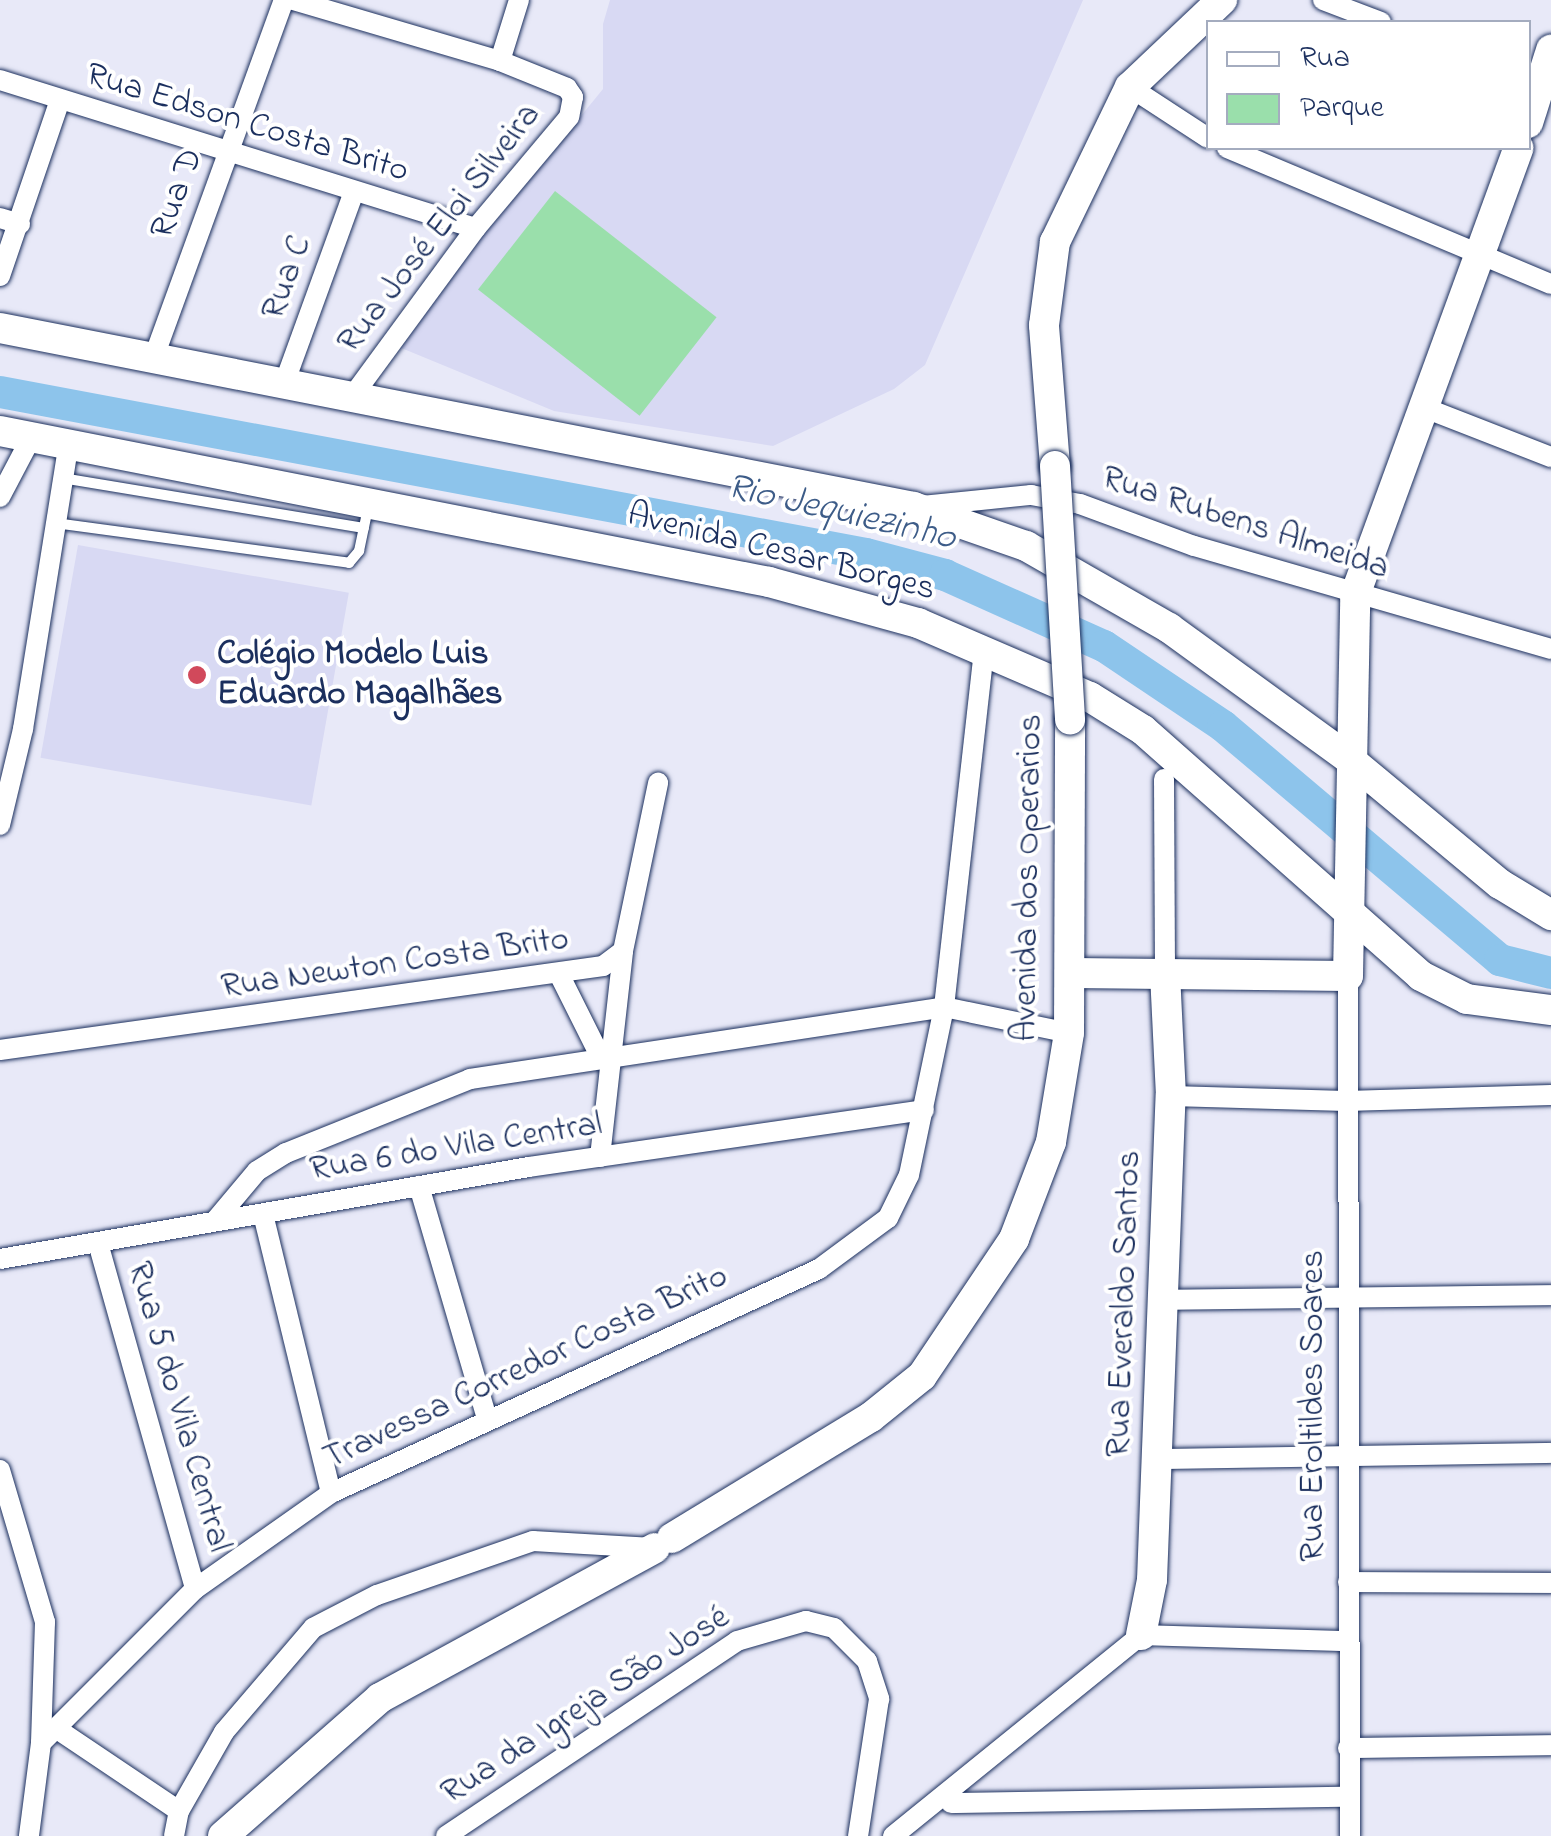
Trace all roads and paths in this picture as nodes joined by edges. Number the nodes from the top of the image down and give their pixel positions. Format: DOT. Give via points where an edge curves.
graph roads {
  1 [pos="284,0"];
  2 [pos="293,0"];
  3 [pos="519,0"];
  4 [pos="1222,0"];
  5 [pos="1323,0"];
  6 [pos="1376,20"];
  7 [pos="1551,50"];
  8 [pos="500,61"];
  9 [pos="0,80"];
  10 [pos="1541,85"];
  11 [pos="1130,87"];
  12 [pos="60,100"];
  13 [pos="1531,114"];
  14 [pos="1206,137"];
  15 [pos="1231,150"];
  16 [pos="1518,150"];
  17 [pos="228,152"];
  18 [pos="353,194"];
  19 [pos="10,221"];
  20 [pos="476,228"];
  21 [pos="1479,253"];
  22 [pos="0,276"];
  23 [pos="1551,284"];
  24 [pos="0,328"];
  25 [pos="155,354"];
  26 [pos="284,384"];
  27 [pos="351,398"];
  28 [pos="1420,406"];
  29 [pos="0,432"];
  30 [pos="32,436"];
  31 [pos="69,443"];
  32 [pos="1551,457"];
  33 [pos="62,478"];
  34 [pos="0,497"];
  35 [pos="914,507"];
  36 [pos="367,515"];
  37 [pos="55,523"];
  38 [pos="1355,595"];
  39 [pos="1551,649"];
  40 [pos="984,650"];
  41 [pos="1348,758"];
  42 [pos="1164,779"];
  43 [pos="658,783"];
  44 [pos="0,825"];
  45 [pos="1348,914"];
  46 [pos="1551,915"];
  47 [pos="623,951"];
  48 [pos="559,974"];
  49 [pos="1073,974"];
  50 [pos="1164,974"];
  51 [pos="1348,976"];
  52 [pos="944,1007"];
  53 [pos="1551,1010"];
  54 [pos="1069,1033"];
  55 [pos="0,1050"];
  56 [pos="604,1055"];
  57 [pos="1551,1094"];
  58 [pos="1171,1096"];
  59 [pos="1346,1101"];
  60 [pos="924,1110"];
  61 [pos="600,1157"];
  62 [pos="418,1186"];
  63 [pos="263,1214"];
  64 [pos="214,1221"];
  65 [pos="98,1243"];
  66 [pos="0,1259"];
  67 [pos="1551,1295"];
  68 [pos="1346,1298"];
  69 [pos="1160,1300"];
  70 [pos="487,1418"];
  71 [pos="1551,1454"];
  72 [pos="1346,1455"];
  73 [pos="1158,1459"];
  74 [pos="0,1470"];
  75 [pos="330,1494"];
  76 [pos="664,1543"];
  77 [pos="1348,1582"];
  78 [pos="1551,1583"];
  79 [pos="195,1589"];
  80 [pos="1141,1635"];
  81 [pos="1348,1642"];
  82 [pos="57,1729"];
  83 [pos="41,1744"];
  84 [pos="1551,1745"];
  85 [pos="1348,1748"];
  86 [pos="1348,1798"];
  87 [pos="951,1803"];
  88 [pos="179,1811"];
  89 [pos="28,1836"];
  90 [pos="174,1836"];
  91 [pos="224,1836"];
  92 [pos="446,1836"];
  93 [pos="858,1836"];
  94 [pos="893,1836"];
  95 [pos="1350,1836"];
  1 -- 17 [label="street, Rua D"];
  2 -- 8 [label="street"];
  3 -- 8 [label="street"];
  4 -- 11 [label="main road"];
  5 -- 6 [label="street"];
  7 -- 10 [label="main road"];
  8 -- 20 [label="street, Rua José Eloi Silveira" via="573,97 568,117"];
  9 -- 12 [label="street, Rua Edson Costa Brito"];
  10 -- 13 [label="main road"];
  11 -- 14 [label="street"];
  11 -- 49 [label="main road, Avenida dos Operarios, bridge" via="1055,242 1044,324 1070,720"];
  12 -- 17 [label="street, Rua Edson Costa Brito"];
  12 -- 19 [label="street"];
  15 -- 21 [label="street"];
  16 -- 21 [label="main road"];
  17 -- 18 [label="street, Rua Edson Costa Brito"];
  17 -- 25 [label="street, Rua D"];
  18 -- 20 [label="street, Rua Edson Costa Brito"];
  18 -- 26 [label="street, Rua C"];
  19 -- 22 [label="street"];
  20 -- 27 [label="street, Rua José Eloi Silveira"];
  21 -- 23 [label="street"];
  21 -- 28 [label="main road"];
  24 -- 25 [label="main road, Avenida Cesar Borges"];
  25 -- 26 [label="main road, Avenida Cesar Borges"];
  26 -- 27 [label="main road, Avenida Cesar Borges"];
  27 -- 35 [label="main road, Avenida Cesar Borges"];
  28 -- 32 [label="street"];
  28 -- 38 [label="main road"];
  29 -- 30 [label="main road, Avenida Cesar Borges"];
  30 -- 31 [label="main road, Avenida Cesar Borges"];
  30 -- 34 [label="street"];
  31 -- 33 [label="street"];
  31 -- 36 [label="main road, Avenida Cesar Borges"];
  33 -- 36 [label="lane"];
  33 -- 37 [label="street"];
  35 -- 38 [label="street, Rua Rubens Almeida" via="1031,495 1080,504"];
  35 -- 41 [label="main road, Avenida Cesar Borges" via="1026,546 1096,580"];
  36 -- 37 [label="lane" via="349,563"];
  36 -- 40 [label="main road, Avenida Cesar Borges" via="769,582 918,622"];
  37 -- 44 [label="street" via="24,729"];
  38 -- 39 [label="street, Rua Rubens Almeida"];
  38 -- 41 [label="main road"];
  40 -- 45 [label="main road, Avenida Cesar Borges" via="1090,696 1143,730 1207,780"];
  40 -- 52 [label="street, Travessa Corredor Costa Brito"];
  41 -- 45 [label="main road"];
  41 -- 46 [label="main road, Avenida Cesar Borges" via="1500,884"];
  42 -- 50 [label="street"];
  43 -- 47 [label="street, Rua Newton Costa Brito"];
  45 -- 51 [label="main road"];
  45 -- 53 [label="main road, Avenida Cesar Borges" via="1422,976 1467,999"];
  47 -- 48 [label="street, Rua Newton Costa Brito" via="602,966"];
  47 -- 56 [label="street"];
  48 -- 55 [label="street, Rua Newton Costa Brito"];
  48 -- 56 [label="street"];
  49 -- 50 [label="main road"];
  49 -- 54 [label="main road, Avenida dos Operarios"];
  50 -- 51 [label="main road"];
  50 -- 58 [label="main road, Rua Everaldo Santos"];
  51 -- 59 [label="street, Rua Eroltildes Soares"];
  52 -- 54 [label="street"];
  52 -- 56 [label="street"];
  52 -- 60 [label="street, Travessa Corredor Costa Brito"];
  54 -- 76 [label="main road, Avenida dos Operarios" via="1051,1142 1014,1239 922,1376 870,1417"];
  56 -- 61 [label="street"];
  56 -- 64 [label="street" via="470,1079 408,1108 315,1138 257,1172"];
  57 -- 59 [label="street"];
  58 -- 59 [label="street"];
  58 -- 69 [label="main road, Rua Everaldo Santos"];
  59 -- 68 [label="street, Rua Eroltildes Soares"];
  60 -- 61 [label="street, Rua 6 do Vila Central"];
  60 -- 70 [label="street, Travessa Corredor Costa Brito" via="909,1175 888,1218 856,1247"];
  61 -- 62 [label="street, Rua 6 do Vila Central"];
  62 -- 63 [label="street, Rua 6 do Vila Central"];
  62 -- 70 [label="street"];
  63 -- 64 [label="street, Rua 6 do Vila Central"];
  63 -- 75 [label="street"];
  64 -- 65 [label="street, Rua 6 do Vila Central"];
  65 -- 66 [label="street, Rua 6 do Vila Central"];
  65 -- 79 [label="street, Rua 5 do Vila Central"];
  67 -- 68 [label="street"];
  68 -- 69 [label="street"];
  68 -- 72 [label="street, Rua Eroltildes Soares"];
  69 -- 73 [label="main road, Rua Everaldo Santos"];
  70 -- 75 [label="street, Travessa Corredor Costa Brito"];
  71 -- 72 [label="street"];
  72 -- 73 [label="street"];
  72 -- 77 [label="street, Rua Eroltildes Soares"];
  73 -- 80 [label="main road, Rua Everaldo Santos" via="1152,1580"];
  74 -- 83 [label="street" via="45,1622"];
  75 -- 79 [label="street, Travessa Corredor Costa Brito"];
  76 -- 88 [label="street" via="533,1541 377,1594 314,1628 224,1732"];
  76 -- 91 [label="main road, Avenida dos Operarios" via="380,1698"];
  77 -- 78 [label="street"];
  77 -- 81 [label="street, Rua Eroltildes Soares"];
  79 -- 82 [label="street, Travessa Corredor Costa Brito"];
  80 -- 81 [label="street"];
  80 -- 94 [label="street"];
  81 -- 85 [label="street, Rua Eroltildes Soares"];
  82 -- 83 [label="street, Travessa Corredor Costa Brito"];
  82 -- 88 [label="street"];
  83 -- 89 [label="street"];
  84 -- 85 [label="street"];
  85 -- 86 [label="street, Rua Eroltildes Soares"];
  86 -- 87 [label="street"];
  86 -- 95 [label="street, Rua Eroltildes Soares"];
  88 -- 90 [label="street"];
  92 -- 93 [label="street, Rua da Igreja São José" via="737,1641 806,1620 834,1628 868,1661 879,1699"];
}
